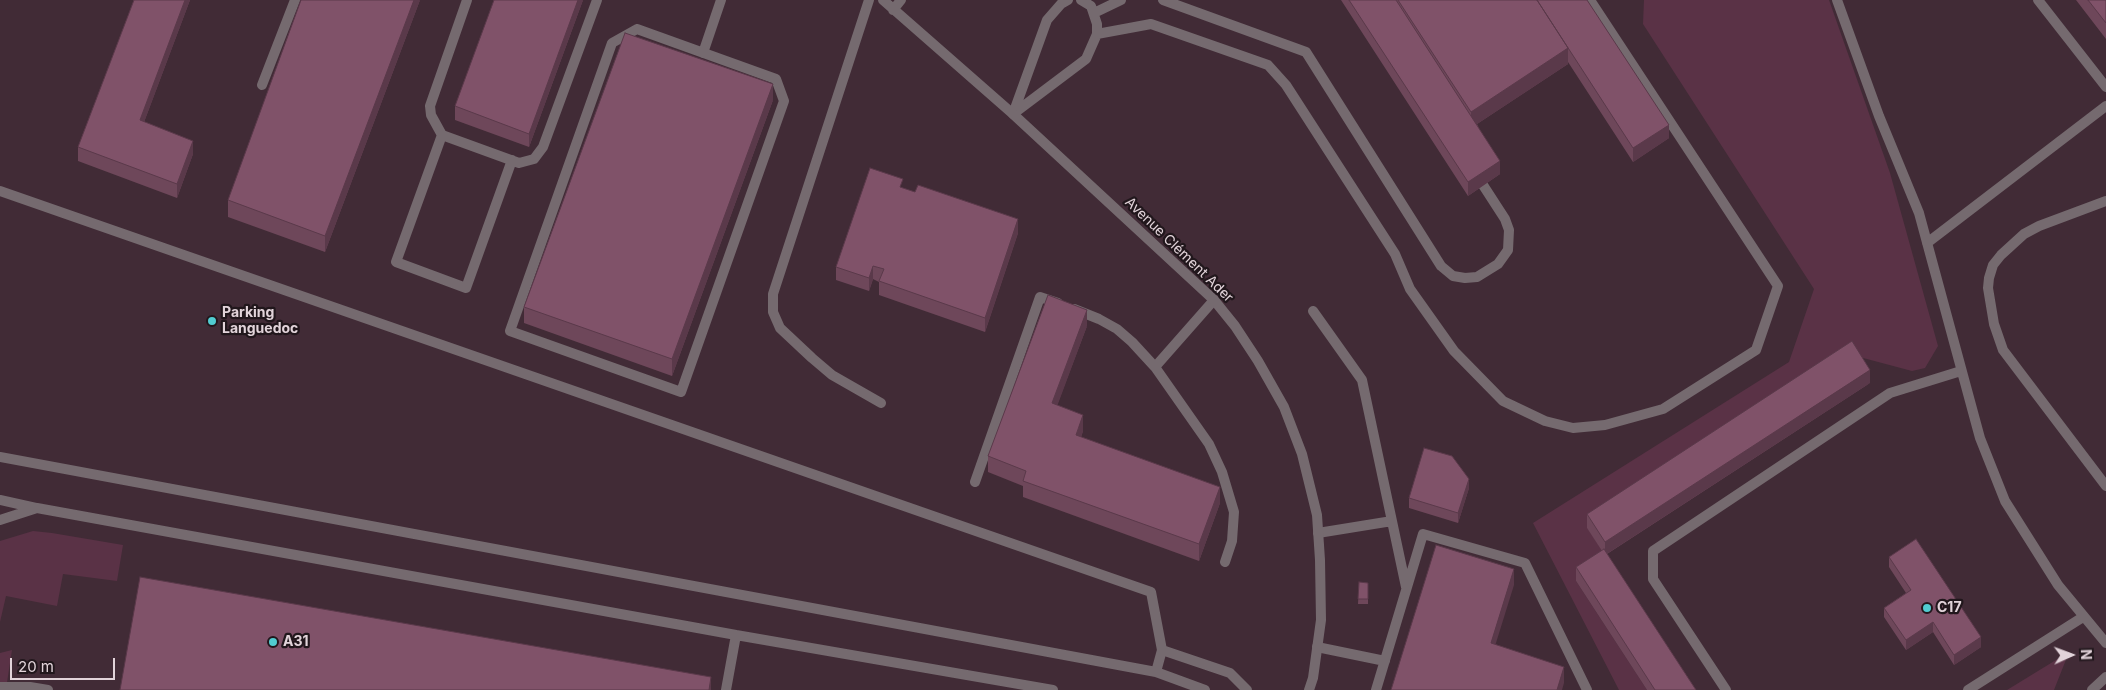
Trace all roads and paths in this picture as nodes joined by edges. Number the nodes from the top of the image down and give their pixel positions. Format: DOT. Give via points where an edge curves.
graph roads {
  1 [pos="295,0"];
  2 [pos="467,0"];
  3 [pos="597,0"];
  4 [pos="721,0"];
  5 [pos="869,0"];
  6 [pos="883,0"];
  7 [pos="901,0"];
  8 [pos="1081,0"];
  9 [pos="1121,0"];
  10 [pos="1163,0"];
  11 [pos="1590,0"];
  12 [pos="1837,0"];
  13 [pos="2038,0"];
  14 [pos="1064,2"];
  15 [pos="893,10"];
  16 [pos="1094,13"];
  17 [pos="1097,34"];
  18 [pos="703,53"];
  19 [pos="262,85"];
  20 [pos="2106,87"];
  21 [pos="2106,106"];
  22 [pos="1013,114"];
  23 [pos="442,135"];
  24 [pos="512,160"];
  25 [pos="1483,186"];
  26 [pos="0,191"];
  27 [pos="2106,200"];
  28 [pos="1927,244"];
  29 [pos="1214,300"];
  30 [pos="1313,311"];
  31 [pos="1155,367"];
  32 [pos="1961,371"];
  33 [pos="881,403"];
  34 [pos="0,457"];
  35 [pos="975,482"];
  36 [pos="2106,486"];
  37 [pos="0,500"];
  38 [pos="38,508"];
  39 [pos="0,520"];
  40 [pos="1392,521"];
  41 [pos="1318,533"];
  42 [pos="1225,562"];
  43 [pos="1406,590"];
  44 [pos="2083,617"];
  45 [pos="736,634"];
  46 [pos="2106,643"];
  47 [pos="1317,647"];
  48 [pos="1162,650"];
  49 [pos="1385,661"];
  50 [pos="1156,672"];
  51 [pos="2106,676"];
  52 [pos="0,688"];
  53 [pos="48,690"];
  54 [pos="726,690"];
  55 [pos="1053,690"];
  56 [pos="1205,690"];
  57 [pos="1247,690"];
  58 [pos="1309,690"];
  59 [pos="1376,690"];
  60 [pos="1587,690"];
  61 [pos="1726,690"];
  62 [pos="1968,690"];
  63 [pos="2092,690"];
  1 -- 19 [label="street"];
  2 -- 23 [label="street" via="430,106"];
  3 -- 24 [label="street" via="543,146 534,159 519,163"];
  4 -- 18 [label="street"];
  5 -- 33 [label="street" via="773,294 773,312 780,328 832,375"];
  6 -- 15 [label="street, Avenue Clément Ader"];
  7 -- 15 [label="street"];
  8 -- 16 [label="street" via="1091,6"];
  9 -- 16 [label="street"];
  10 -- 25 [label="street" via="1306,52 1441,266 1453,276 1476,277 1498,264 1508,250 1509,230 1505,219"];
  11 -- 17 [label="street" via="1778,286 1756,350 1663,408 1605,425 1573,428 1545,421 1502,400 1454,351 1410,289 1395,254 1291,93 1268,65 1151,24"];
  12 -- 28 [label="street" via="1915,204"];
  13 -- 20 [label="street"];
  14 -- 22 [label="street" via="1044,25"];
  15 -- 22 [label="street, Avenue Clément Ader"];
  16 -- 17 [label="street"];
  17 -- 22 [label="street" via="1086,59"];
  18 -- 18 [label="street" via="776,79 784,101 681,392 510,331 612,43 637,30"];
  21 -- 28 [label="street"];
  22 -- 29 [label="street, Avenue Clément Ader"];
  23 -- 24 [label="street"];
  23 -- 24 [label="street" via="396,262 466,288"];
  26 -- 48 [label="street" via="1151,592"];
  27 -- 36 [label="street" via="2024,234 1993,265 1988,288 1992,317 2003,350"];
  28 -- 32 [label="street"];
  29 -- 31 [label="street"];
  29 -- 41 [label="street, Avenue Clément Ader" via="1258,361 1284,407 1302,454"];
  30 -- 40 [label="street" via="1362,380"];
  31 -- 35 [label="street" via="1117,329 1040,297"];
  31 -- 42 [label="street" via="1209,444 1225,479 1234,512 1232,541"];
  32 -- 44 [label="street" via="1980,438 2005,501 2058,585"];
  32 -- 61 [label="street" via="1890,393 1653,551 1652,579"];
  34 -- 50 [label="street"];
  37 -- 38 [label="street"];
  38 -- 39 [label="street"];
  38 -- 45 [label="street"];
  40 -- 41 [label="street"];
  40 -- 43 [label="street"];
  41 -- 47 [label="street, Avenue Clément Ader" via="1321,620"];
  43 -- 49 [label="street"];
  43 -- 60 [label="street" via="1423,534 1524,563"];
  44 -- 46 [label="street"];
  44 -- 62 [label="street"];
  45 -- 54 [label="street"];
  45 -- 55 [label="street"];
  47 -- 49 [label="street"];
  47 -- 58 [label="street, Avenue Clément Ader" via="1314,678"];
  48 -- 50 [label="street"];
  48 -- 57 [label="street" via="1230,673"];
  49 -- 59 [label="street"];
  50 -- 56 [label="street"];
  51 -- 63 [label="street"];
  52 -- 53 [label="street"];
}
